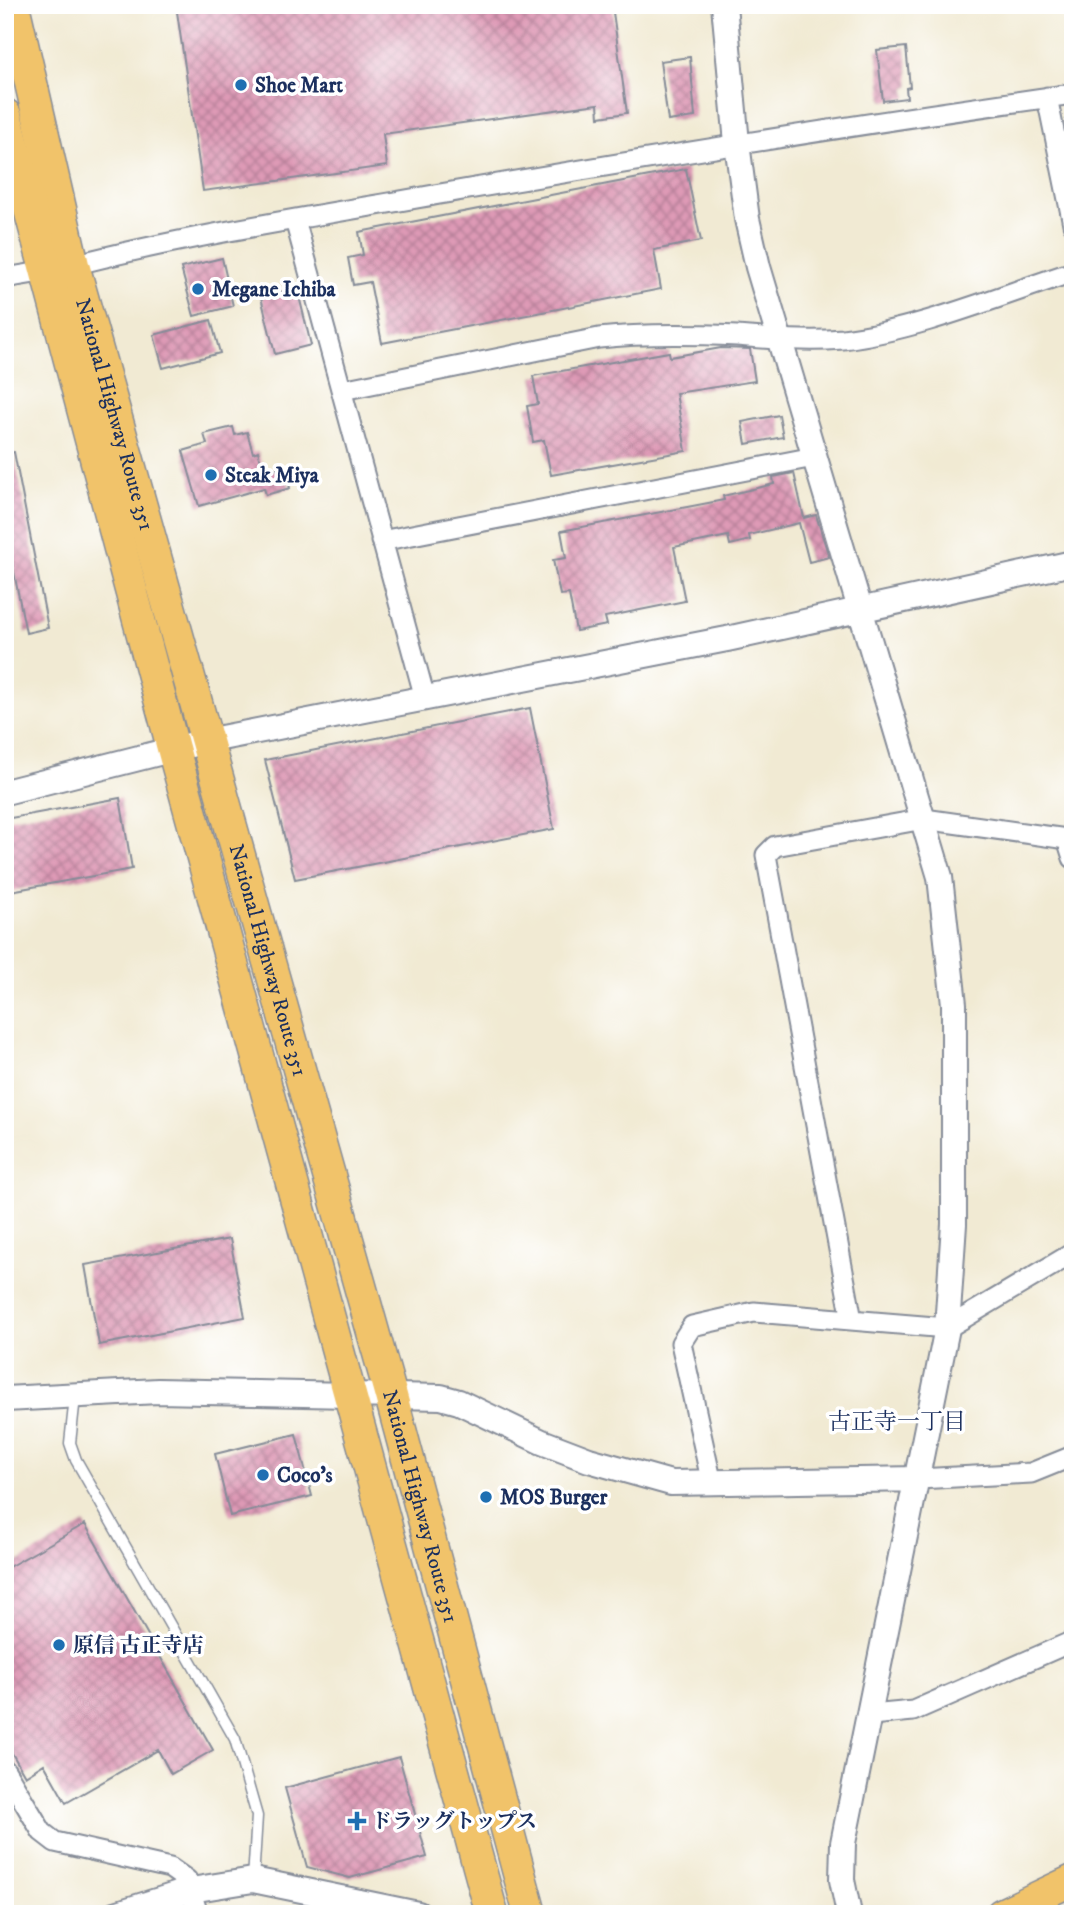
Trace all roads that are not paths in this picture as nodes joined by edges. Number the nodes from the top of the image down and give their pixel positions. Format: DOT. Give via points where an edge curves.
graph roads {
  1 [pos="13,5"];
  2 [pos="724,5"];
  3 [pos="1073,94"];
  4 [pos="1047,97"];
  5 [pos="5,115"];
  6 [pos="737,143"];
  7 [pos="295,220"];
  8 [pos="1073,224"];
  9 [pos="60,268"];
  10 [pos="1073,272"];
  11 [pos="5,278"];
  12 [pos="777,341"];
  13 [pos="342,390"];
  14 [pos="814,457"];
  15 [pos="381,541"];
  16 [pos="1073,564"];
  17 [pos="860,610"];
  18 [pos="425,698"];
  19 [pos="206,741"];
  20 [pos="173,748"];
  21 [pos="5,792"];
  22 [pos="924,819"];
  23 [pos="1073,858"];
  24 [pos="1073,1253"];
  25 [pos="852,1320"];
  26 [pos="947,1328"];
  27 [pos="350,1393"];
  28 [pos="391,1396"];
  29 [pos="75,1397"];
  30 [pos="5,1399"];
  31 [pos="1073,1456"];
  32 [pos="918,1479"];
  33 [pos="712,1484"];
  34 [pos="1073,1641"];
  35 [pos="871,1715"];
  36 [pos="5,1770"];
  37 [pos="253,1880"];
  38 [pos="1073,1880"];
  39 [pos="195,1902"];
  40 [pos="488,1913"];
  41 [pos="115,1914"];
  42 [pos="418,1914"];
  43 [pos="530,1914"];
  44 [pos="849,1914"];
  45 [pos="1001,1914"];
  1 -- 9 [label="highway, National Highway Route 351"];
  2 -- 6 [label="street"];
  3 -- 4 [label="street"];
  4 -- 6 [label="street"];
  4 -- 8 [label="street"];
  5 -- 9 [label="highway, National Highway Route 351"];
  6 -- 7 [label="street"];
  6 -- 12 [label="street" via="747,219"];
  7 -- 9 [label="street"];
  7 -- 13 [label="street"];
  9 -- 11 [label="street"];
  9 -- 19 [label="highway, National Highway Route 351"];
  9 -- 20 [label="highway, National Highway Route 351"];
  10 -- 12 [label="street" via="917,322 845,338"];
  12 -- 13 [label="street" via="675,334 599,338"];
  12 -- 14 [label="street"];
  13 -- 15 [label="street"];
  14 -- 15 [label="street"];
  14 -- 17 [label="street"];
  15 -- 18 [label="street"];
  16 -- 17 [label="street"];
  17 -- 18 [label="street"];
  17 -- 22 [label="street"];
  18 -- 19 [label="street"];
  19 -- 20 [label="street"];
  19 -- 28 [label="highway, National Highway Route 351"];
  20 -- 21 [label="street"];
  20 -- 27 [label="highway, National Highway Route 351"];
  22 -- 23 [label="street" via="1067,839"];
  22 -- 25 [label="street" via="775,846 766,855"];
  22 -- 26 [label="street" via="940,877 954,1004 954,1224"];
  24 -- 26 [label="street"];
  25 -- 26 [label="street"];
  25 -- 33 [label="street" via="754,1312 692,1326 681,1343"];
  26 -- 32 [label="street"];
  27 -- 28 [label="street"];
  27 -- 29 [label="street" via="158,1391"];
  27 -- 40 [label="highway, National Highway Route 351"];
  28 -- 33 [label="street" via="441,1397 589,1460 671,1483"];
  28 -- 43 [label="highway, National Highway Route 351"];
  29 -- 30 [label="street"];
  29 -- 37 [label="lane" via="70,1443 76,1460 235,1739 257,1816"];
  31 -- 32 [label="street" via="1031,1473"];
  32 -- 33 [label="street"];
  32 -- 35 [label="street"];
  34 -- 35 [label="street" via="913,1711"];
  35 -- 44 [label="street" via="843,1843 842,1880"];
  36 -- 39 [label="street" via="43,1832 55,1842 170,1868 187,1880"];
  37 -- 39 [label="street"];
  37 -- 42 [label="street"];
  38 -- 45 [label="main road"];
  39 -- 41 [label="street"];
}
